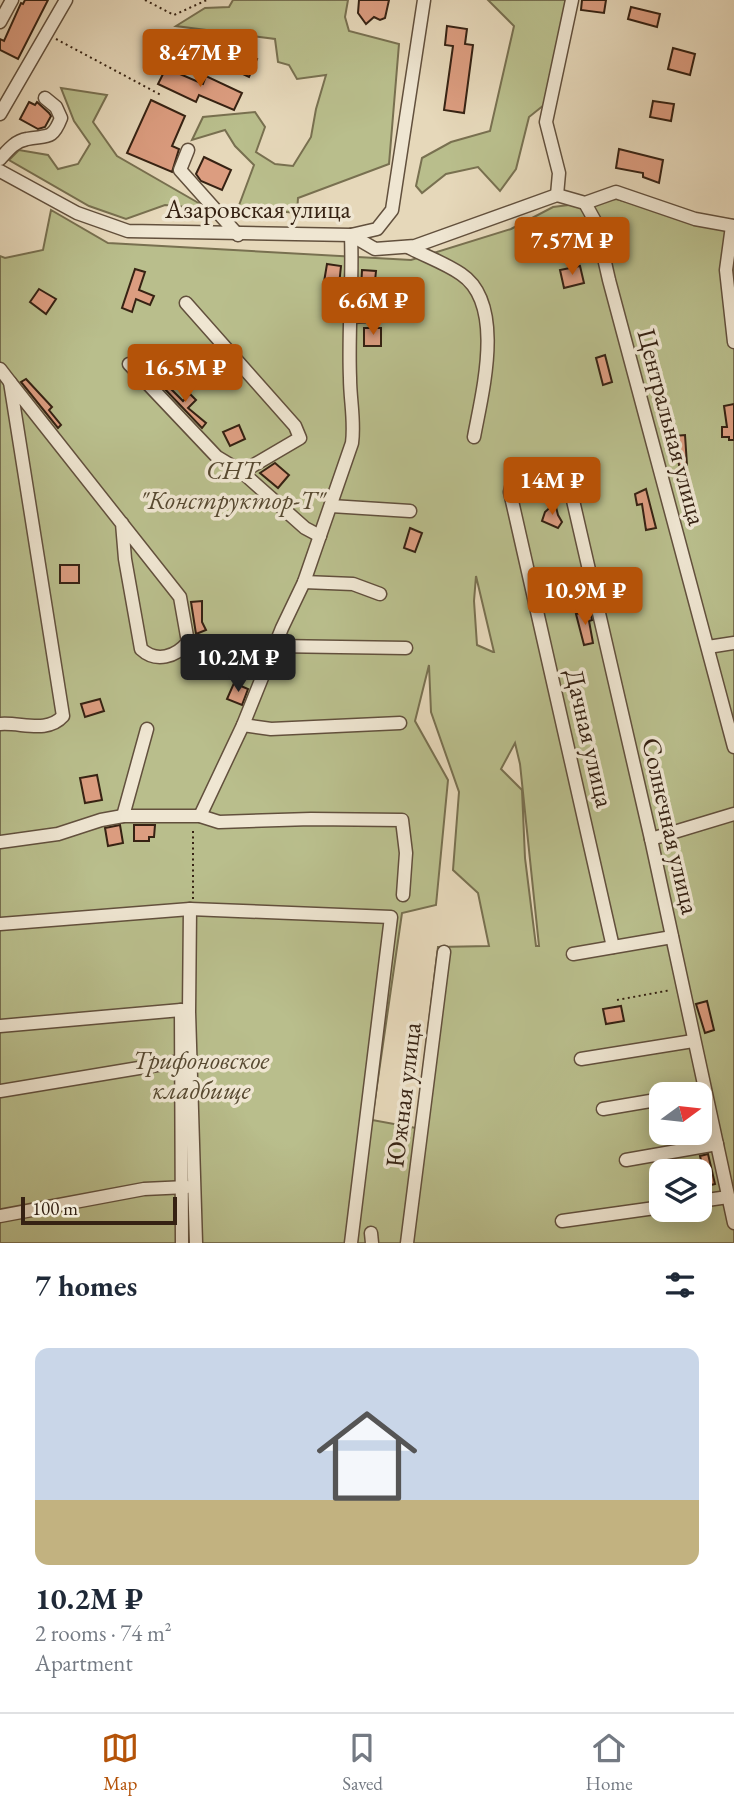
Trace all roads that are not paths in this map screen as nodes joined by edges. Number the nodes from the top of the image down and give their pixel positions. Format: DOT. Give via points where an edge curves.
graph roads {
  1 [pos="12,0"];
  2 [pos="66,0"];
  3 [pos="424,0"];
  4 [pos="572,0"];
  5 [pos="0,22"];
  6 [pos="45,98"];
  7 [pos="0,114"];
  8 [pos="188,150"];
  9 [pos="0,159"];
  10 [pos="0,171"];
  11 [pos="557,195"];
  12 [pos="585,203"];
  13 [pos="733,226"];
  14 [pos="238,235"];
  15 [pos="351,235"];
  16 [pos="408,247"];
  17 [pos="186,303"];
  18 [pos="414,313"];
  19 [pos="351,317"];
  20 [pos="734,342"];
  21 [pos="129,364"];
  22 [pos="0,369"];
  23 [pos="10,383"];
  24 [pos="474,437"];
  25 [pos="530,467"];
  26 [pos="242,472"];
  27 [pos="331,506"];
  28 [pos="410,511"];
  29 [pos="122,523"];
  30 [pos="320,536"];
  31 [pos="304,582"];
  32 [pos="380,594"];
  33 [pos="734,643"];
  34 [pos="275,646"];
  35 [pos="708,647"];
  36 [pos="406,648"];
  37 [pos="400,723"];
  38 [pos="0,724"];
  39 [pos="243,725"];
  40 [pos="146,729"];
  41 [pos="734,747"];
  42 [pos="734,814"];
  43 [pos="123,816"];
  44 [pos="197,816"];
  45 [pos="651,839"];
  46 [pos="0,842"];
  47 [pos="403,895"];
  48 [pos="192,909"];
  49 [pos="0,924"];
  50 [pos="672,937"];
  51 [pos="613,947"];
  52 [pos="444,952"];
  53 [pos="573,954"];
  54 [pos="185,1011"];
  55 [pos="0,1026"];
  56 [pos="693,1041"];
  57 [pos="582,1059"];
  58 [pos="186,1060"];
  59 [pos="699,1082"];
  60 [pos="0,1091"];
  61 [pos="649,1101"];
  62 [pos="603,1109"];
  63 [pos="712,1129"];
  64 [pos="717,1144"];
  65 [pos="625,1160"];
  66 [pos="194,1187"];
  67 [pos="180,1188"];
  68 [pos="728,1197"];
  69 [pos="712,1199"];
  70 [pos="649,1209"];
  71 [pos="0,1216"];
  72 [pos="562,1222"];
  73 [pos="734,1223"];
  74 [pos="179,1241"];
  75 [pos="196,1243"];
  76 [pos="351,1243"];
  77 [pos="407,1243"];
  1 -- 5 [label="street"];
  2 -- 7 [label="street"];
  3 -- 15 [label="street, Азаровская улица" via="392,210 377,229"];
  4 -- 11 [label="street" via="546,122 558,173"];
  6 -- 9 [label="street" via="61,118 56,131 46,138 12,145"];
  8 -- 14 [label="street" via="180,170"];
  10 -- 14 [label="street, Азаровская улица" via="77,213 128,231"];
  11 -- 12 [label="street"];
  11 -- 16 [label="street"];
  12 -- 13 [label="street" via="616,192 695,219"];
  12 -- 35 [label="street, Центральная улица" via="596,223"];
  13 -- 20 [label="street" via="726,270"];
  14 -- 15 [label="street, Азаровская улица"];
  15 -- 16 [label="street" via="375,249"];
  15 -- 19 [label="street"];
  16 -- 24 [label="street" via="463,275 482,299 487,366"];
  17 -- 26 [label="street" via="295,426 300,438"];
  18 -- 19 [label="street"];
  19 -- 27 [label="street" via="354,432"];
  21 -- 26 [label="street" via="217,457"];
  22 -- 23 [label="street"];
  23 -- 29 [label="street"];
  23 -- 38 [label="street" via="63,716 42,727"];
  25 -- 45 [label="street, Солнечная улица" via="554,468 572,496"];
  25 -- 51 [label="street, Дачная улица" via="514,475 510,492"];
  26 -- 30 [label="street"];
  27 -- 28 [label="street"];
  27 -- 30 [label="street"];
  29 -- 29 [label="street" via="180,597 188,642 180,652 161,658 141,649"];
  30 -- 31 [label="street"];
  31 -- 32 [label="street" via="353,584"];
  31 -- 34 [label="street"];
  33 -- 35 [label="street"];
  34 -- 36 [label="street"];
  34 -- 39 [label="street"];
  35 -- 41 [label="street, Центральная улица"];
  37 -- 39 [label="street" via="271,729"];
  39 -- 44 [label="street"];
  40 -- 43 [label="street"];
  42 -- 45 [label="street"];
  43 -- 44 [label="street"];
  43 -- 46 [label="street" via="58,834"];
  44 -- 47 [label="street" via="219,822 402,820 406,853"];
  45 -- 50 [label="street, Солнечная улица"];
  48 -- 49 [label="street"];
  48 -- 54 [label="street"];
  48 -- 76 [label="street" via="391,917"];
  50 -- 51 [label="street"];
  50 -- 56 [label="street, Солнечная улица"];
  51 -- 53 [label="street"];
  52 -- 77 [label="street, Южная улица"];
  54 -- 55 [label="street"];
  54 -- 58 [label="street"];
  56 -- 57 [label="street"];
  56 -- 59 [label="street, Солнечная улица"];
  58 -- 60 [label="street"];
  58 -- 66 [label="street"];
  58 -- 67 [label="street"];
  61 -- 62 [label="street"];
  63 -- 64 [label="street, Солнечная улица"];
  64 -- 65 [label="street"];
  64 -- 68 [label="street, Солнечная улица"];
  66 -- 67 [label="street"];
  66 -- 75 [label="street"];
  67 -- 71 [label="street" via="144,1189"];
  67 -- 74 [label="street"];
  68 -- 69 [label="street"];
  68 -- 73 [label="street, Солнечная улица"];
  70 -- 72 [label="street"];
}
